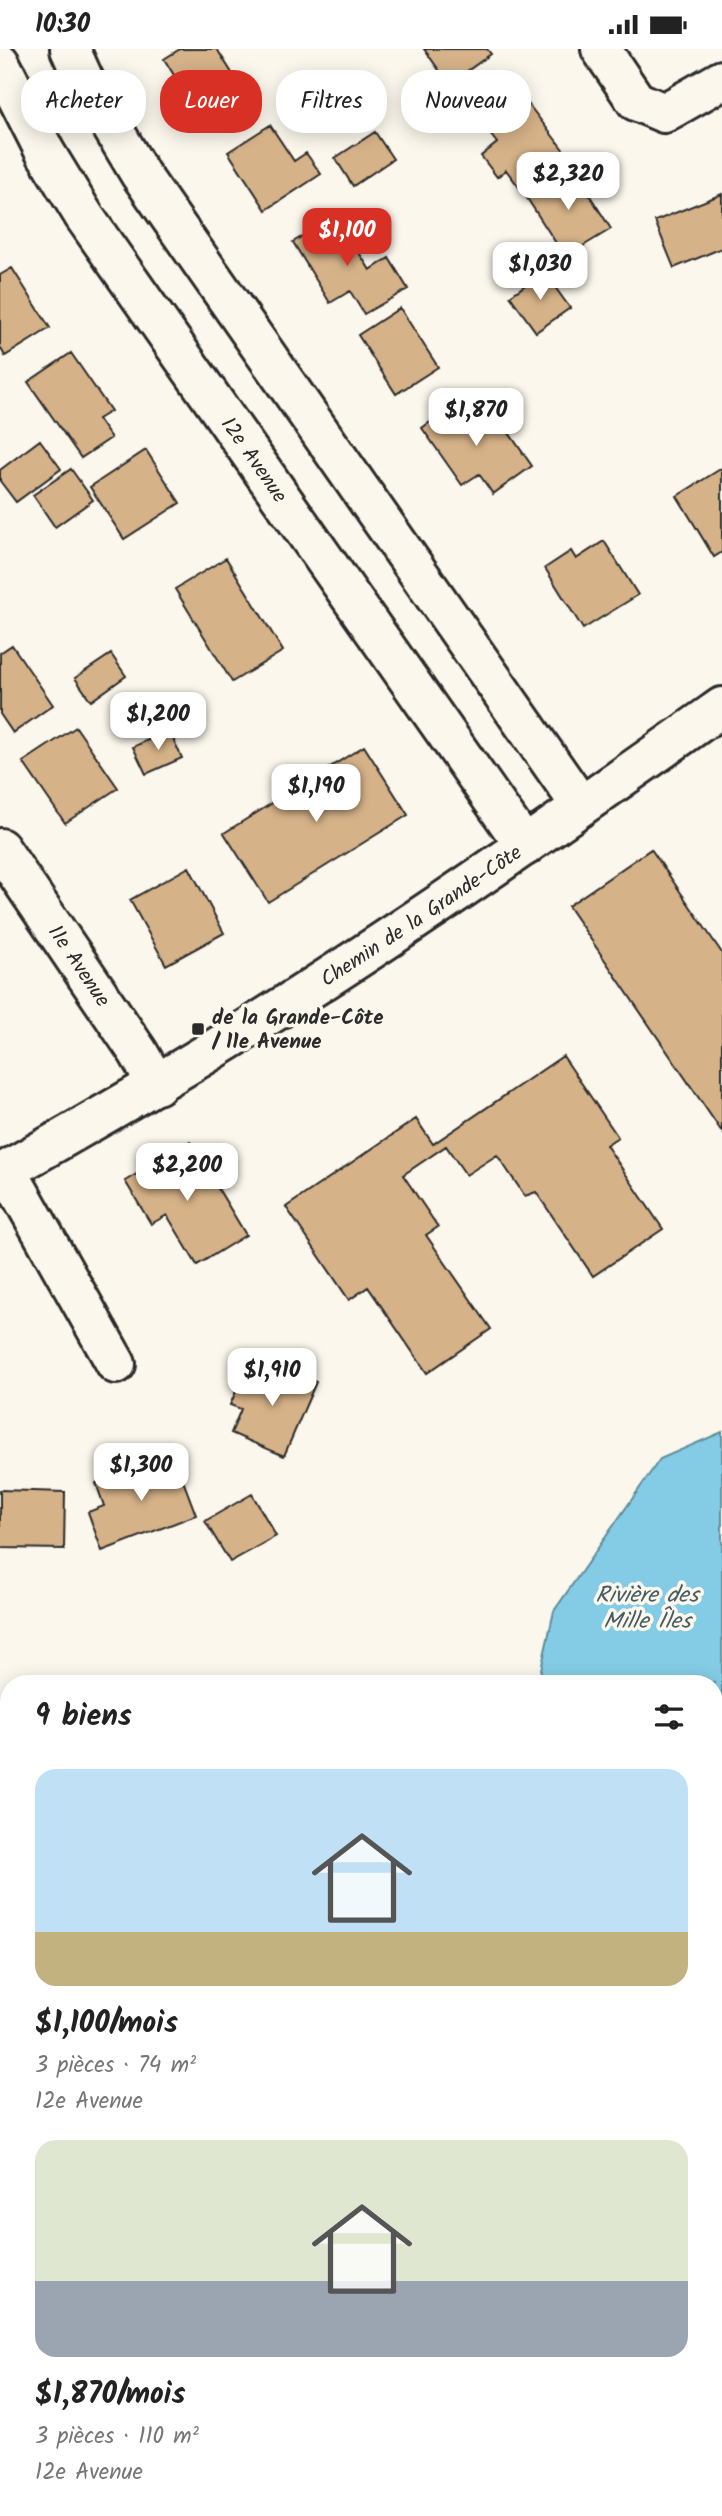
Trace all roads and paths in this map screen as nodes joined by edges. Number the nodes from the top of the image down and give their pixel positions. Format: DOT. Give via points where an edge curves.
graph roads {
  1 [pos="70,49"];
  2 [pos="601,49"];
  3 [pos="0,63"];
  4 [pos="722,80"];
  5 [pos="722,707"];
  6 [pos="582,806"];
  7 [pos="524,846"];
  8 [pos="0,848"];
  9 [pos="157,1085"];
  10 [pos="4,1172"];
  11 [pos="116,1364"];
  1 -- 6 [label="street" via="140,174"];
  2 -- 4 [label="street" via="636,101 664,113"];
  3 -- 7 [label="street, 12e Avenue" via="84,216"];
  5 -- 6 [label="street, Chemin de la Grande-Côte"];
  6 -- 7 [label="street, Chemin de la Grande-Côte"];
  7 -- 9 [label="street, Chemin de la Grande-Côte" via="362,956"];
  8 -- 9 [label="street, 11e Avenue"];
  9 -- 10 [label="street, Chemin de la Grande-Côte"];
  10 -- 11 [label="street"];
}
